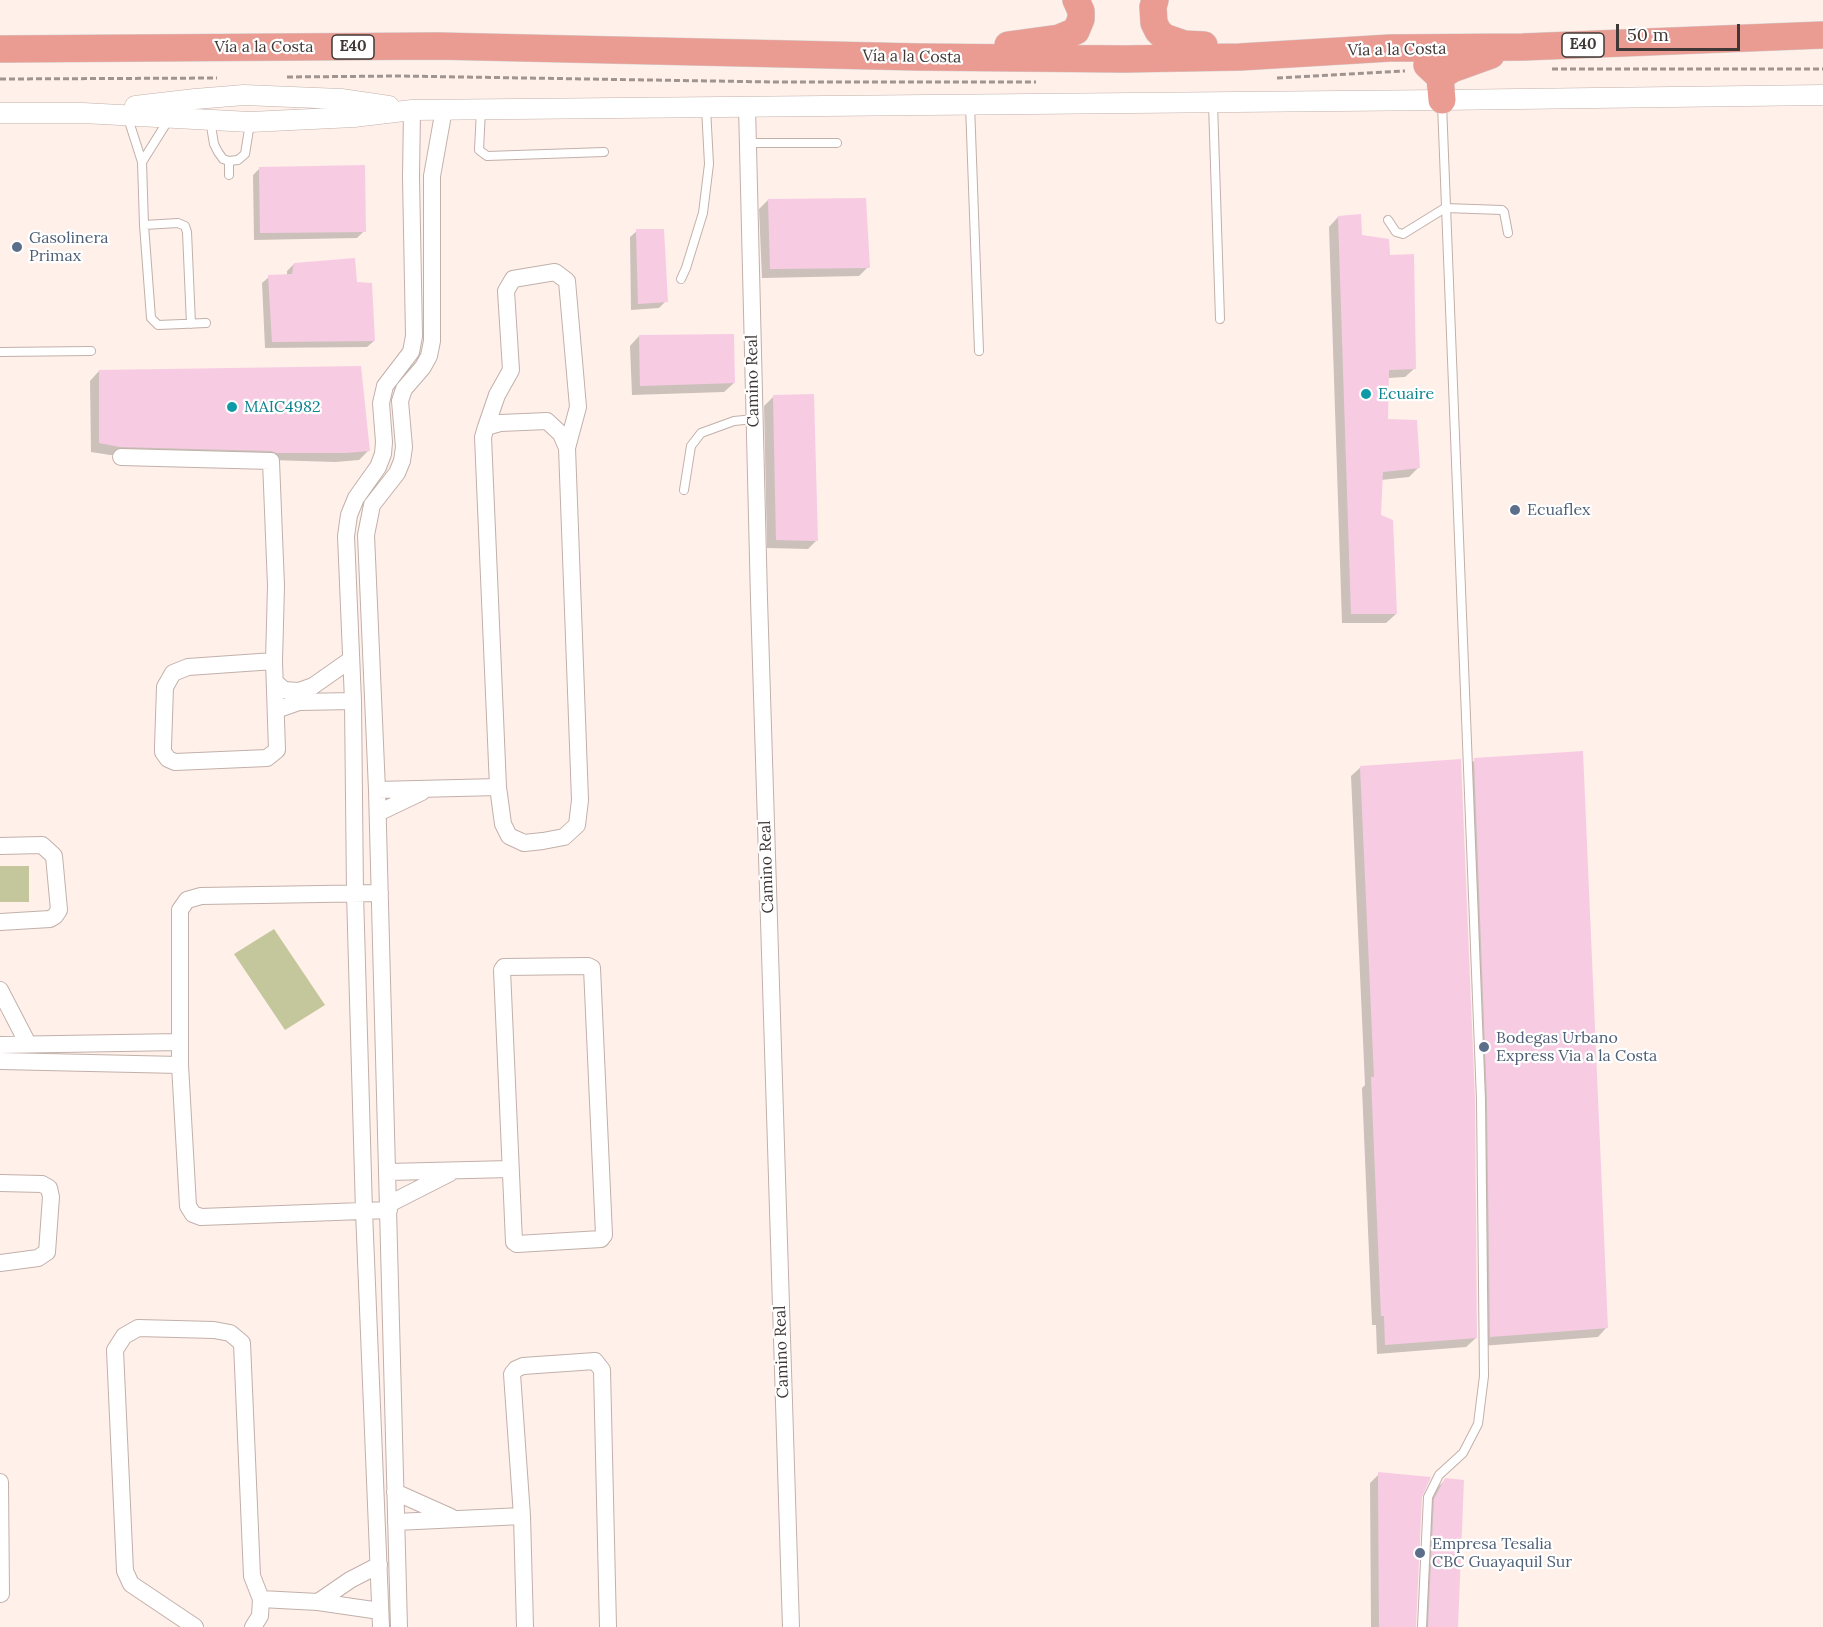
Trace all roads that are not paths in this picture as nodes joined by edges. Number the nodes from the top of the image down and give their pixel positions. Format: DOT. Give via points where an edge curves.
graph roads {
  1 [pos="1076,0"];
  2 [pos="1155,0"];
  3 [pos="1823,35"];
  4 [pos="1523,47"];
  5 [pos="1390,48"];
  6 [pos="0,49"];
  7 [pos="1343,50"];
  8 [pos="918,57"];
  9 [pos="1441,89"];
  10 [pos="1823,94"];
  11 [pos="1213,102"];
  12 [pos="970,104"];
  13 [pos="747,106"];
  14 [pos="706,108"];
  15 [pos="444,109"];
  16 [pos="481,109"];
  17 [pos="412,110"];
  18 [pos="0,113"];
  19 [pos="83,113"];
  20 [pos="127,115"];
  21 [pos="170,118"];
  22 [pos="210,119"];
  23 [pos="250,122"];
  24 [pos="748,143"];
  25 [pos="837,143"];
  26 [pos="604,152"];
  27 [pos="229,161"];
  28 [pos="142,162"];
  29 [pos="229,175"];
  30 [pos="1446,208"];
  31 [pos="1388,220"];
  32 [pos="144,225"];
  33 [pos="1508,233"];
  34 [pos="681,279"];
  35 [pos="1220,319"];
  36 [pos="206,323"];
  37 [pos="191,324"];
  38 [pos="91,351"];
  39 [pos="979,351"];
  40 [pos="0,352"];
  41 [pos="754,419"];
  42 [pos="486,427"];
  43 [pos="567,448"];
  44 [pos="121,457"];
  45 [pos="684,490"];
  46 [pos="369,595"];
  47 [pos="348,596"];
  48 [pos="350,660"];
  49 [pos="274,661"];
  50 [pos="275,682"];
  51 [pos="352,701"];
  52 [pos="276,710"];
  53 [pos="498,787"];
  54 [pos="428,789"];
  55 [pos="377,790"];
  56 [pos="378,813"];
  57 [pos="0,846"];
  58 [pos="356,893"];
  59 [pos="380,893"];
  60 [pos="0,922"];
  61 [pos="0,990"];
  62 [pos="180,1042"];
  63 [pos="28,1044"];
  64 [pos="86,1044"];
  65 [pos="0,1045"];
  66 [pos="0,1061"];
  67 [pos="85,1063"];
  68 [pos="180,1065"];
  69 [pos="510,1169"];
  70 [pos="453,1171"];
  71 [pos="388,1172"];
  72 [pos="0,1183"];
  73 [pos="389,1207"];
  74 [pos="364,1211"];
  75 [pos="0,1263"];
  76 [pos="0,1482"];
  77 [pos="395,1492"];
  78 [pos="0,1493"];
  79 [pos="522,1516"];
  80 [pos="455,1518"];
  81 [pos="396,1522"];
  82 [pos="379,1565"];
  83 [pos="1,1594"];
  84 [pos="261,1599"];
  85 [pos="318,1602"];
  86 [pos="381,1619"];
  87 [pos="195,1627"];
  88 [pos="253,1627"];
  89 [pos="399,1627"];
  90 [pos="525,1627"];
  91 [pos="608,1627"];
  92 [pos="790,1627"];
  93 [pos="1422,1627"];
  1 -- 8 [label="highway" via="1081,19 1076,31 1069,35"];
  2 -- 7 [label="highway" via="1154,23 1172,41"];
  3 -- 4 [label="highway, Vía a la Costa / E40"];
  4 -- 5 [label="highway, Vía a la Costa / E40"];
  4 -- 9 [label="highway" via="1452,69"];
  5 -- 7 [label="highway, Vía a la Costa / E40"];
  5 -- 9 [label="highway" via="1434,69"];
  6 -- 8 [label="highway, Vía a la Costa / E40" via="438,46"];
  7 -- 8 [label="highway, Vía a la Costa / E40" via="1124,59"];
  9 -- 10 [label="street"];
  9 -- 11 [label="street"];
  9 -- 30 [label="lane"];
  11 -- 12 [label="street"];
  11 -- 35 [label="lane"];
  12 -- 13 [label="street"];
  12 -- 39 [label="lane"];
  13 -- 14 [label="street"];
  13 -- 24 [label="street, Camino Real"];
  14 -- 16 [label="street"];
  14 -- 34 [label="lane" via="709,164 703,213"];
  15 -- 16 [label="street"];
  15 -- 17 [label="street"];
  15 -- 46 [label="street" via="432,176 432,341 429,356 404,389 400,401 402,460 368,517"];
  16 -- 26 [label="lane" via="479,150 487,156"];
  17 -- 19 [label="street" via="341,99 244,95"];
  17 -- 23 [label="street"];
  17 -- 47 [label="street" via="414,336 411,352 385,386 381,403 384,442 378,467 349,515"];
  18 -- 19 [label="street"];
  19 -- 20 [label="street"];
  20 -- 21 [label="street"];
  20 -- 28 [label="lane"];
  21 -- 22 [label="street"];
  21 -- 28 [label="lane"];
  22 -- 23 [label="street"];
  22 -- 27 [label="lane" via="214,144 223,159"];
  23 -- 27 [label="lane" via="245,154"];
  24 -- 25 [label="lane"];
  24 -- 41 [label="street, Camino Real"];
  27 -- 29 [label="lane"];
  28 -- 32 [label="lane"];
  30 -- 31 [label="lane" via="1403,234 1396,232"];
  30 -- 33 [label="lane" via="1502,210"];
  30 -- 93 [label="lane" via="1481,1100 1484,1376 1478,1424 1463,1453 1439,1475 1428,1497"];
  32 -- 37 [label="lane" via="152,318 158,325"];
  32 -- 37 [label="lane" via="185,226"];
  36 -- 37 [label="lane"];
  38 -- 40 [label="lane"];
  41 -- 45 [label="lane" via="734,421 701,433 691,446"];
  41 -- 92 [label="street, Camino Real"];
  42 -- 43 [label="street" via="547,421 561,434"];
  42 -- 43 [label="street" via="511,370 506,291 513,279 555,272 567,281 578,407"];
  42 -- 53 [label="street" via="483,450"];
  43 -- 53 [label="street" via="580,800 577,825 564,837 543,841 524,843 509,836 503,824"];
  44 -- 49 [label="street" via="272,460"];
  46 -- 47 [label="street"];
  46 -- 55 [label="street"];
  47 -- 48 [label="street"];
  48 -- 50 [label="street" via="299,691 284,690"];
  48 -- 51 [label="street"];
  49 -- 50 [label="street"];
  49 -- 52 [label="street" via="188,667 173,674 165,687 163,752 175,762 267,758 277,750"];
  50 -- 52 [label="street"];
  51 -- 52 [label="street" via="299,702"];
  51 -- 58 [label="street"];
  53 -- 54 [label="street"];
  54 -- 55 [label="street"];
  54 -- 56 [label="street"];
  55 -- 56 [label="street"];
  56 -- 59 [label="street"];
  57 -- 60 [label="street" via="42,845 54,856 59,910 50,919"];
  58 -- 59 [label="street"];
  58 -- 62 [label="street" via="188,900 180,910"];
  58 -- 74 [label="street"];
  59 -- 71 [label="street"];
  61 -- 63 [label="street"];
  62 -- 64 [label="street"];
  62 -- 68 [label="street"];
  63 -- 64 [label="street"];
  63 -- 65 [label="street"];
  64 -- 67 [label="street"];
  66 -- 67 [label="street"];
  67 -- 68 [label="street"];
  68 -- 74 [label="street" via="188,1206 193,1214 201,1217"];
  69 -- 69 [label="street" via="514,1242 601,1239 604,1235 592,968 588,966 502,970"];
  69 -- 70 [label="street"];
  70 -- 71 [label="street"];
  70 -- 73 [label="street"];
  71 -- 73 [label="street"];
  72 -- 75 [label="street" via="42,1184 49,1188 51,1197 48,1252 38,1258"];
  73 -- 74 [label="street"];
  73 -- 77 [label="street"];
  74 -- 82 [label="street"];
  76 -- 78 [label="street"];
  77 -- 80 [label="street"];
  77 -- 81 [label="street"];
  78 -- 83 [label="street"];
  79 -- 80 [label="street"];
  79 -- 90 [label="street"];
  79 -- 91 [label="street" via="512,1374 523,1366 595,1361 602,1370"];
  80 -- 81 [label="street"];
  81 -- 89 [label="street"];
  82 -- 85 [label="street"];
  82 -- 86 [label="street"];
  84 -- 85 [label="street"];
  84 -- 87 [label="street" via="252,1576 242,1343 230,1333 213,1330 138,1328 124,1336 116,1350 125,1571 131,1584"];
  84 -- 88 [label="street" via="260,1616"];
  85 -- 86 [label="street"];
}
